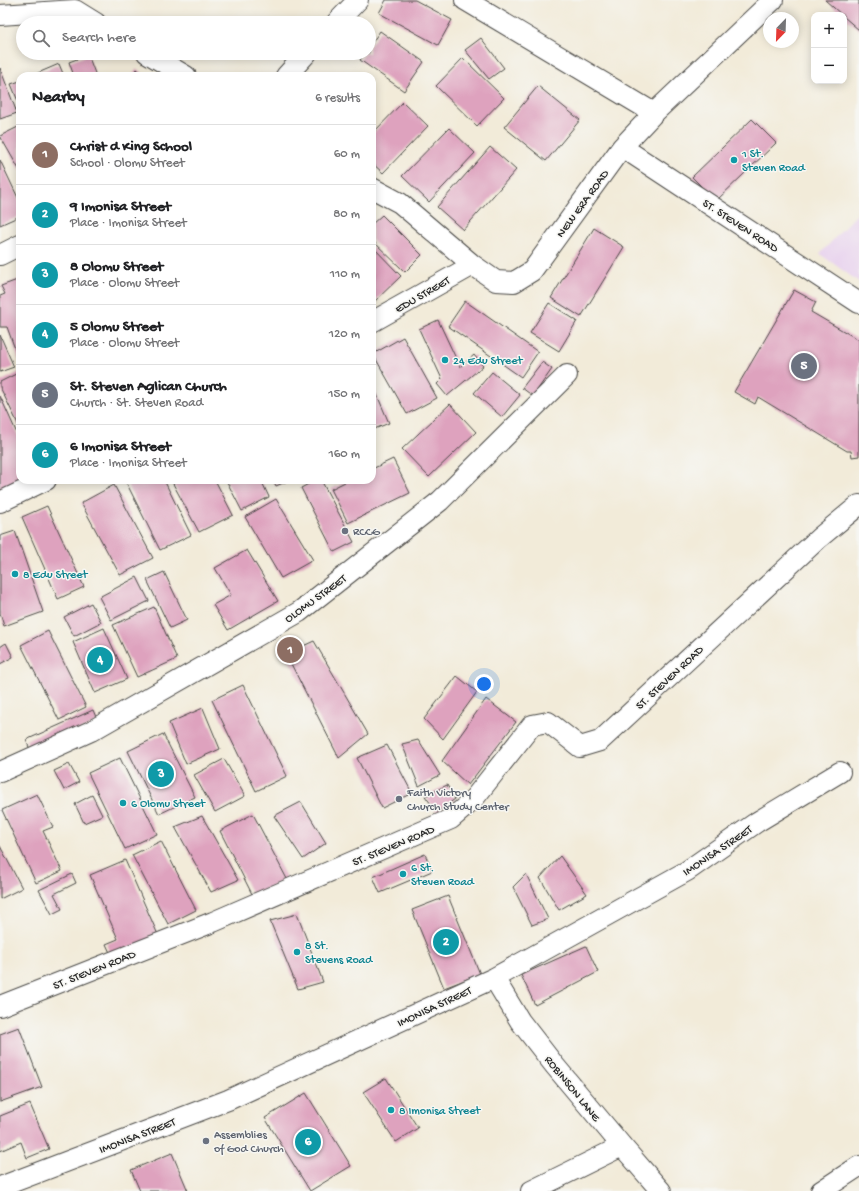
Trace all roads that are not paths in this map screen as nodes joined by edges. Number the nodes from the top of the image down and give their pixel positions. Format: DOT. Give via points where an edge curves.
graph roads {
  1 [pos="358,0"];
  2 [pos="465,0"];
  3 [pos="774,0"];
  4 [pos="78,5"];
  5 [pos="0,15"];
  6 [pos="89,16"];
  7 [pos="343,16"];
  8 [pos="159,60"];
  9 [pos="301,60"];
  10 [pos="179,72"];
  11 [pos="290,72"];
  12 [pos="654,113"];
  13 [pos="622,147"];
  14 [pos="376,190"];
  15 [pos="16,247"];
  16 [pos="0,255"];
  17 [pos="473,265"];
  18 [pos="859,303"];
  19 [pos="376,320"];
  20 [pos="567,375"];
  21 [pos="38,484"];
  22 [pos="0,502"];
  23 [pos="859,505"];
  24 [pos="0,772"];
  25 [pos="840,772"];
  26 [pos="494,978"];
  27 [pos="0,1006"];
  28 [pos="622,1146"];
  29 [pos="859,1166"];
  30 [pos="0,1187"];
  31 [pos="532,1191"];
  32 [pos="661,1191"];
  33 [pos="821,1191"];
  1 -- 7 [label="street"];
  2 -- 12 [label="street"];
  3 -- 12 [label="street, NEW ERA ROAD"];
  4 -- 5 [label="street"];
  4 -- 6 [label="street"];
  8 -- 10 [label="street"];
  9 -- 11 [label="street"];
  12 -- 13 [label="street, NEW ERA ROAD"];
  13 -- 17 [label="street, NEW ERA ROAD" via="532,271 514,282 496,281"];
  13 -- 18 [label="street, ST. STEVEN ROAD"];
  14 -- 17 [label="street, NEW ERA ROAD" via="400,204"];
  15 -- 16 [label="street"];
  17 -- 19 [label="street, EDU STREET"];
  20 -- 24 [label="street, OLOMU STREET" via="440,501 299,612 91,731"];
  21 -- 22 [label="street"];
  23 -- 27 [label="street, ST. STEVEN ROAD" via="819,538 600,741 580,746 548,722 532,725 472,801 451,819 213,922"];
  25 -- 26 [label="street, IMONISA STREET" via="757,822 687,871"];
  26 -- 28 [label="street, ROBINSON LANE" via="520,1021"];
  26 -- 30 [label="street, IMONISA STREET" via="228,1100"];
  28 -- 31 [label="street"];
  28 -- 32 [label="street, ROBINSON LANE"];
  29 -- 33 [label="street"];
}
